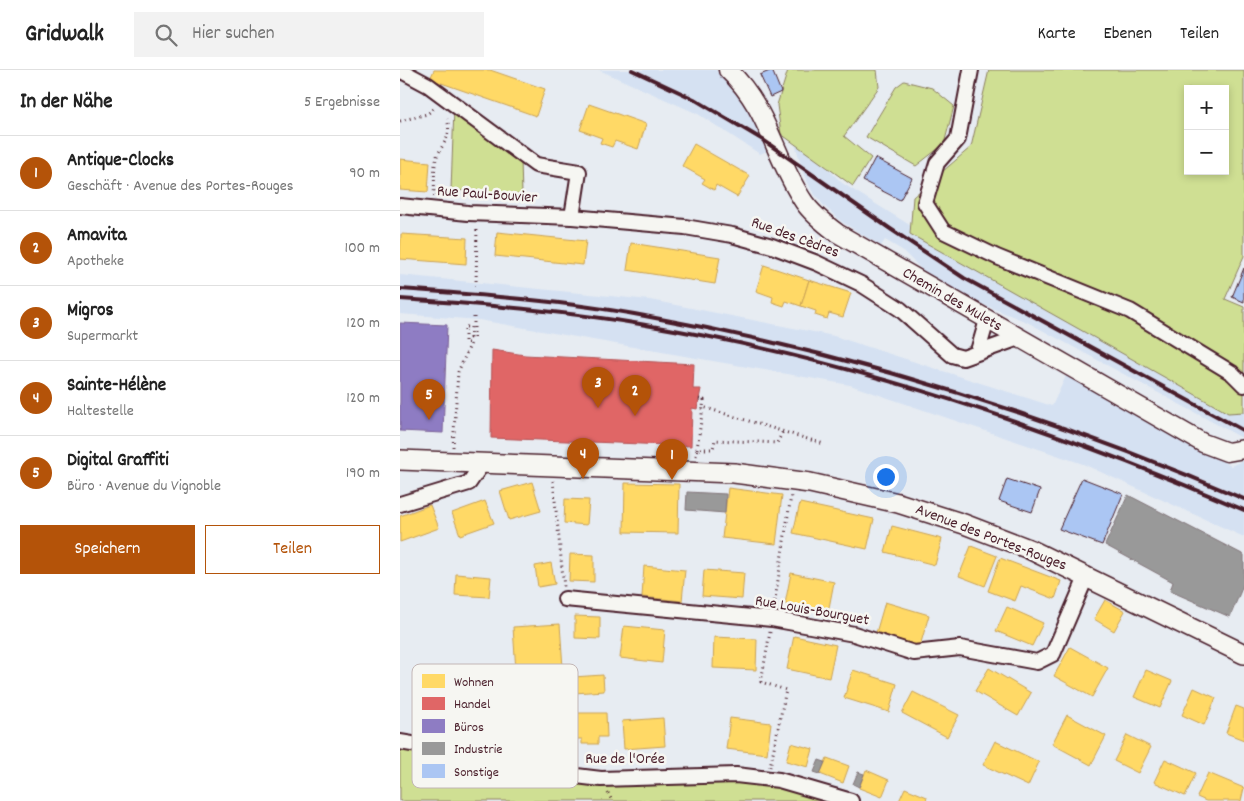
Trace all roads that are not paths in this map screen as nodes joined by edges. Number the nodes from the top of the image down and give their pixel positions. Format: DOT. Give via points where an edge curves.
graph roads {
  1 [pos="400,70"];
  2 [pos="728,70"];
  3 [pos="971,70"];
  4 [pos="400,206"];
  5 [pos="572,217"];
  6 [pos="987,320"];
  7 [pos="1019,338"];
  8 [pos="978,351"];
  9 [pos="1244,385"];
  10 [pos="1244,449"];
  11 [pos="400,460"];
  12 [pos="482,464"];
  13 [pos="400,504"];
  14 [pos="1087,575"];
  15 [pos="565,599"];
  16 [pos="1244,654"];
  17 [pos="578,776"];
  18 [pos="851,801"];
  1 -- 5 [label="street" via="428,85 443,102 536,165 578,172"];
  2 -- 6 [label="street, Chemin des Mulets" via="745,88 762,115 795,186 814,214 857,246"];
  3 -- 9 [label="street" via="958,139 937,163 925,203 942,231 1130,311 1232,373"];
  4 -- 5 [label="street, Rue Paul-Bouvier" via="468,213"];
  5 -- 8 [label="street, Rue des Cèdres" via="685,227 772,246 838,272 882,296 952,355 963,358"];
  6 -- 7 [label="street, Chemin des Mulets"];
  6 -- 8 [label="street"];
  7 -- 8 [label="street, Rue des Cèdres"];
  7 -- 10 [label="street, Chemin des Mulets" via="1212,447 1227,452"];
  11 -- 12 [label="main road, Avenue des Portes-Rouges"];
  12 -- 13 [label="street" via="469,483"];
  12 -- 14 [label="main road, Avenue des Portes-Rouges" via="734,473 810,483 898,503 964,524"];
  14 -- 15 [label="street, Rue Louis-Bourguet" via="1053,654 1037,662 960,648 914,653 854,634 772,619"];
  14 -- 16 [label="main road, Avenue des Portes-Rouges"];
  17 -- 18 [label="street, Rue de l'Orée" via="601,779 736,774 779,780"];
}
